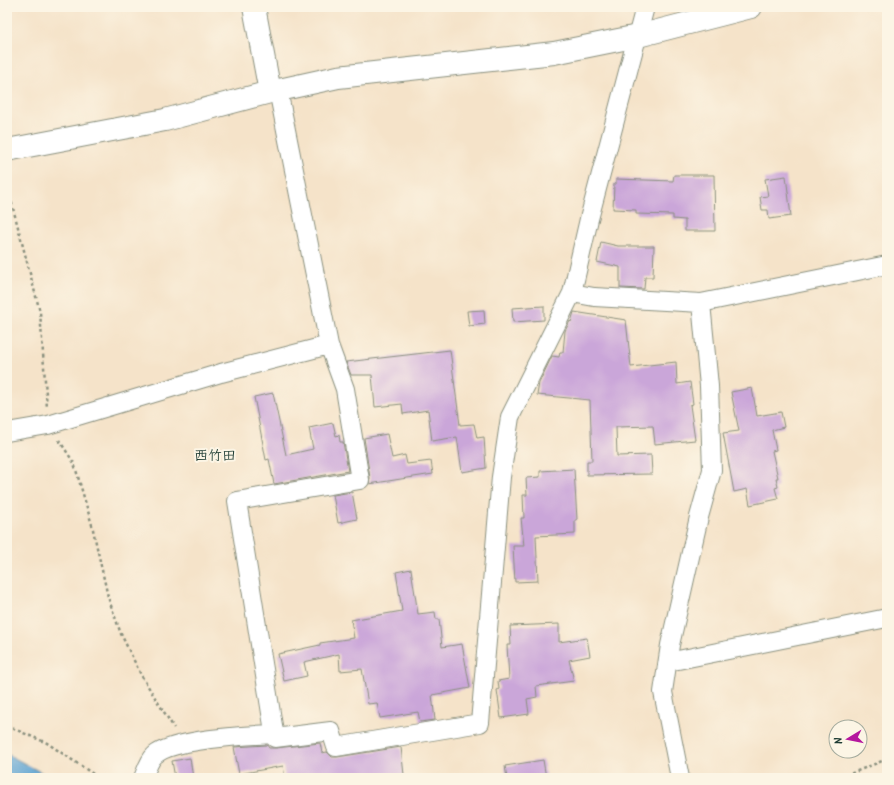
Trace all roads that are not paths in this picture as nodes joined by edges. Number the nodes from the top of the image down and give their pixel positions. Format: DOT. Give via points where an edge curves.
graph roads {
  1 [pos="254,7"];
  2 [pos="645,7"];
  3 [pos="751,7"];
  4 [pos="638,36"];
  5 [pos="274,91"];
  6 [pos="7,150"];
  7 [pos="887,265"];
  8 [pos="572,293"];
  9 [pos="701,304"];
  10 [pos="329,344"];
  11 [pos="7,432"];
  12 [pos="887,618"];
  13 [pos="668,662"];
  14 [pos="275,734"];
  15 [pos="143,778"];
  16 [pos="680,778"];
  1 -- 5 [label="street"];
  2 -- 4 [label="street"];
  3 -- 4 [label="street"];
  4 -- 5 [label="street" via="554,53 338,77"];
  4 -- 8 [label="street"];
  5 -- 6 [label="street" via="165,120"];
  5 -- 10 [label="street"];
  7 -- 9 [label="street"];
  8 -- 9 [label="street" via="594,297"];
  8 -- 14 [label="street" via="510,417 501,477 480,723 336,747 331,731 275,738"];
  9 -- 13 [label="street" via="709,386 712,470 699,517"];
  10 -- 11 [label="street" via="221,373 48,425"];
  10 -- 14 [label="street" via="345,389 360,480 237,501"];
  12 -- 13 [label="street"];
  13 -- 16 [label="street" via="663,692"];
  14 -- 15 [label="street" via="182,744 161,750 153,756"];
}
